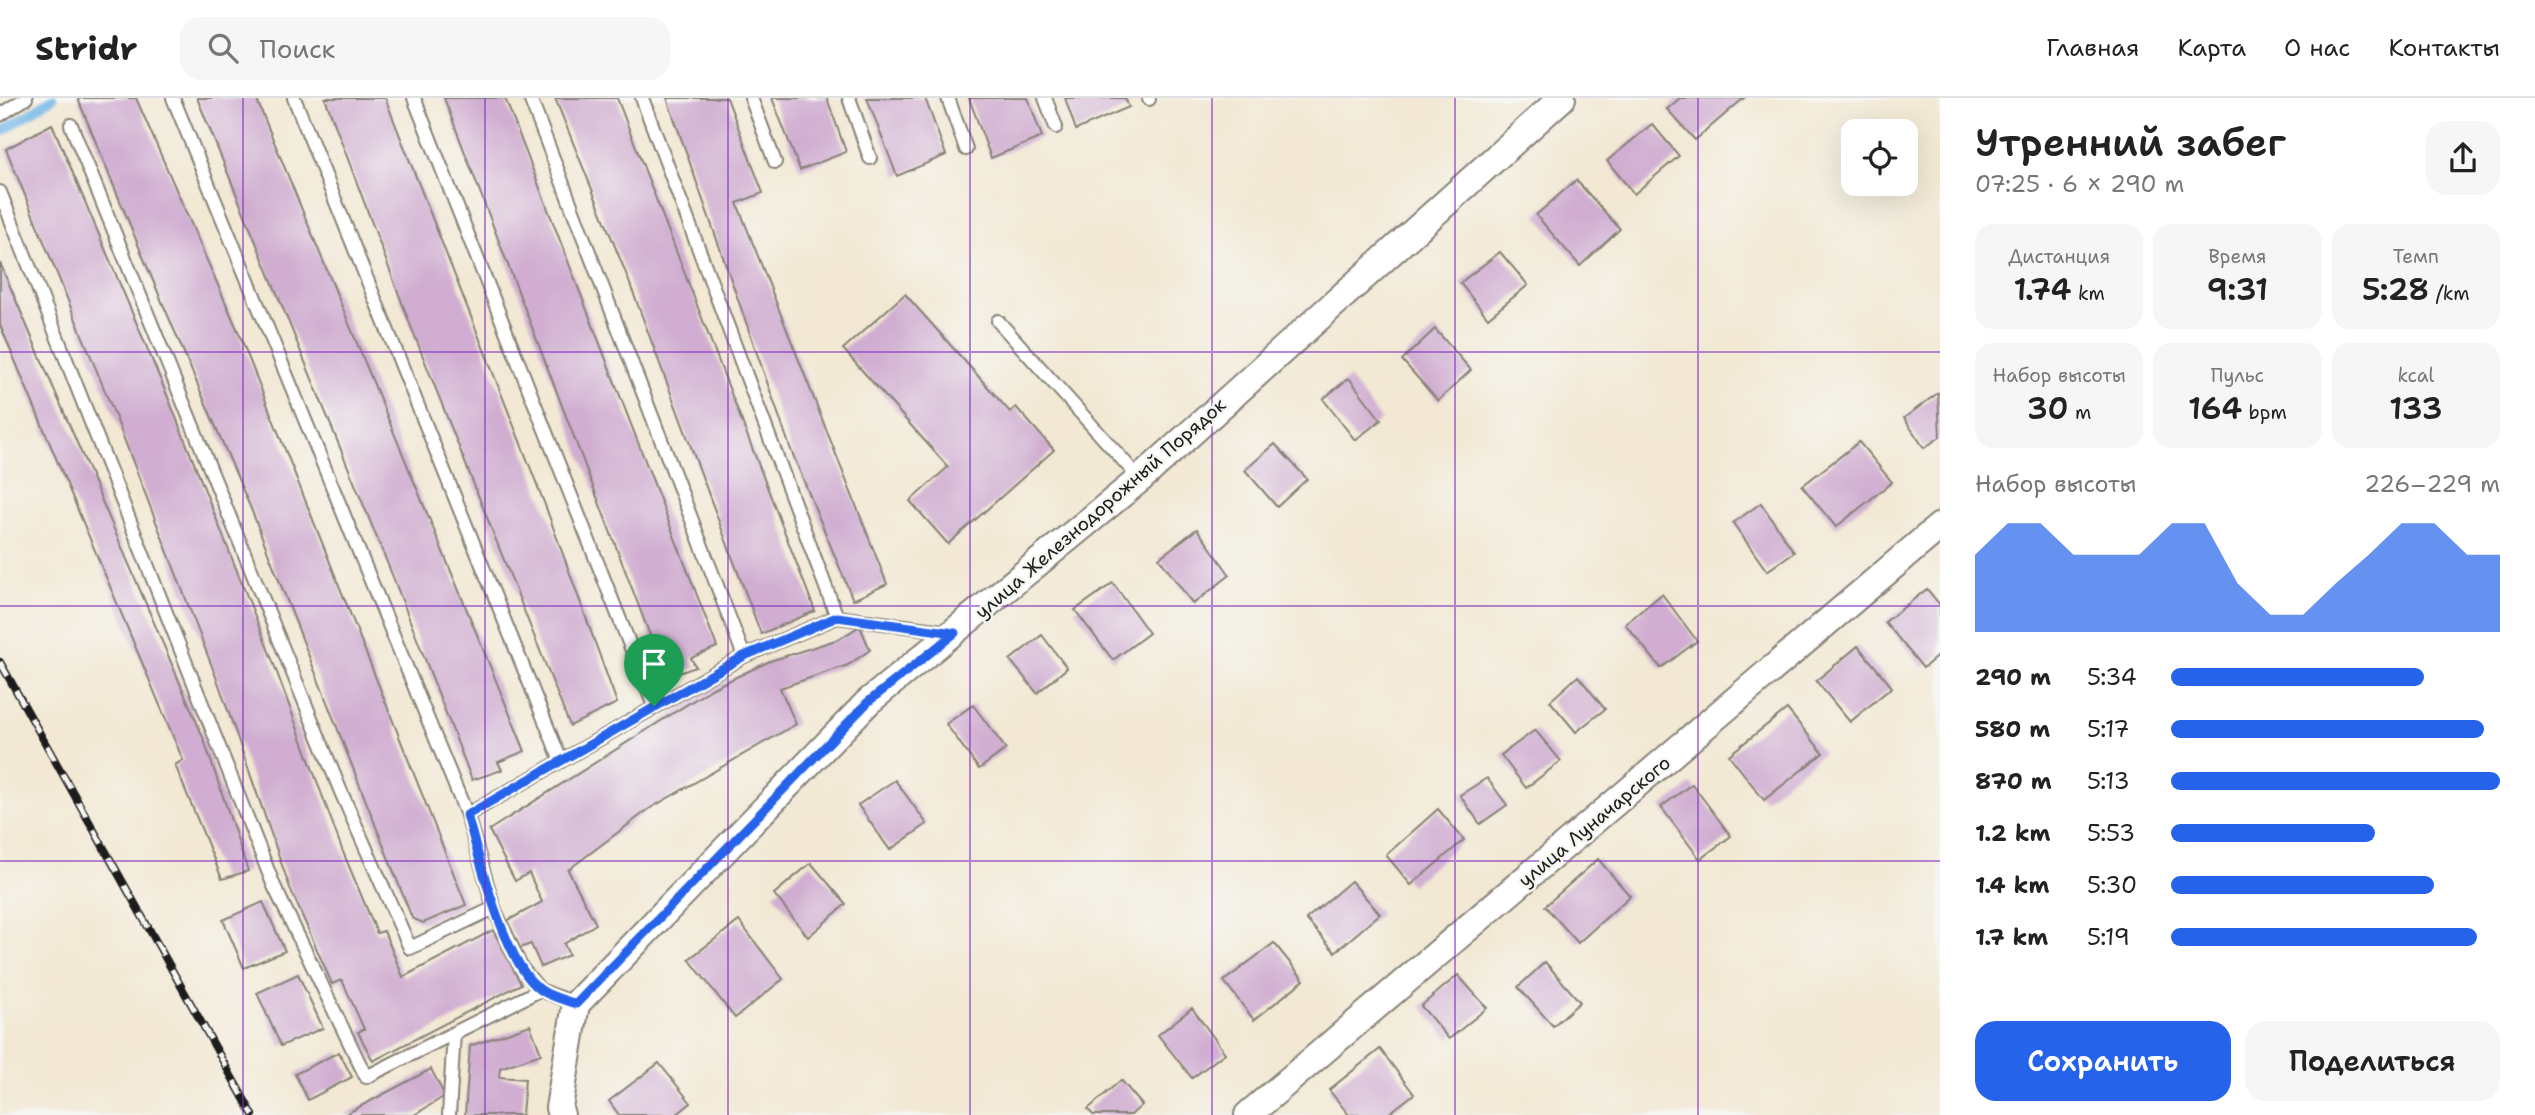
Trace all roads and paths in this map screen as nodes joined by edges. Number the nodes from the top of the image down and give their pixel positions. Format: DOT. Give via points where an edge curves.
graph roads {
  1 [pos="26,98"];
  2 [pos="173,98"];
  3 [pos="294,98"];
  4 [pos="414,98"];
  5 [pos="530,98"];
  6 [pos="642,98"];
  7 [pos="751,98"];
  8 [pos="849,98"];
  9 [pos="948,98"];
  10 [pos="1045,98"];
  11 [pos="1562,98"];
  12 [pos="0,115"];
  13 [pos="71,125"];
  14 [pos="1056,127"];
  15 [pos="966,149"];
  16 [pos="870,158"];
  17 [pos="775,162"];
  18 [pos="0,192"];
  19 [pos="998,321"];
  20 [pos="1140,479"];
  21 [pos="1940,526"];
  22 [pos="837,617"];
  23 [pos="955,633"];
  24 [pos="744,656"];
  25 [pos="654,706"];
  26 [pos="561,761"];
  27 [pos="467,815"];
  28 [pos="494,908"];
  29 [pos="540,990"];
  30 [pos="576,1004"];
  31 [pos="454,1033"];
  32 [pos="560,1112"];
  33 [pos="449,1115"];
  34 [pos="1248,1115"];
  1 -- 12 [label="lane"];
  2 -- 27 [label="lane"];
  3 -- 26 [label="lane"];
  4 -- 25 [label="lane"];
  5 -- 24 [label="lane"];
  6 -- 22 [label="lane"];
  7 -- 17 [label="lane"];
  8 -- 16 [label="lane"];
  9 -- 15 [label="lane"];
  10 -- 14 [label="lane"];
  11 -- 20 [label="street, улица Железнодорожный Порядок"];
  13 -- 28 [label="lane" via="341,792 410,948"];
  18 -- 31 [label="lane" via="274,886 366,1077"];
  19 -- 20 [label="lane"];
  20 -- 23 [label="street, улица Железнодорожный Порядок"];
  21 -- 34 [label="street, улица Луначарского"];
  22 -- 23 [label="lane"];
  22 -- 24 [label="lane"];
  23 -- 30 [label="street, улица Железнодорожный Порядок" via="868,702"];
  24 -- 25 [label="lane"];
  25 -- 26 [label="lane"];
  26 -- 27 [label="lane"];
  27 -- 28 [label="lane"];
  28 -- 29 [label="lane" via="521,967"];
  29 -- 30 [label="lane"];
  29 -- 31 [label="lane"];
  30 -- 32 [label="street"];
  31 -- 33 [label="lane"];
}
